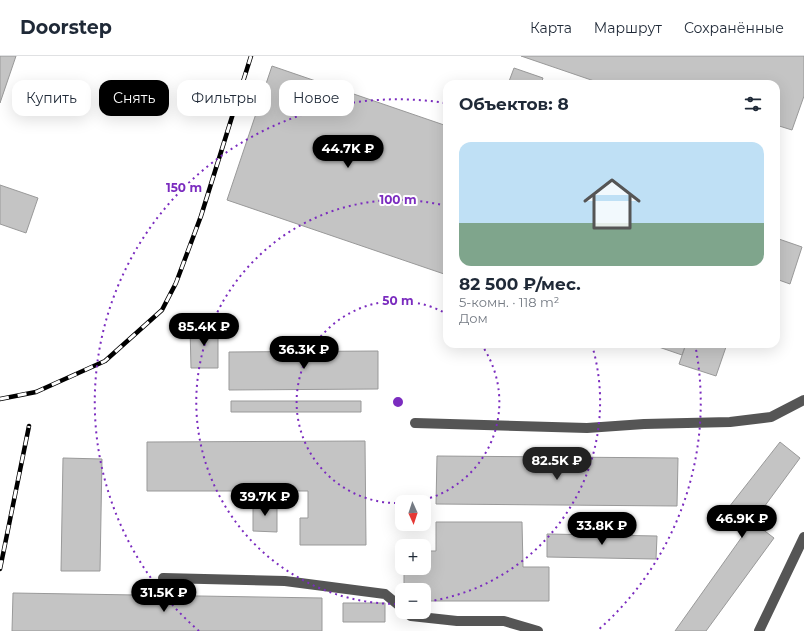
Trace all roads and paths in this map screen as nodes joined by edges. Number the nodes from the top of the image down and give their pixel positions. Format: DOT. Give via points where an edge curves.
graph roads {
  1 [pos="804,400"];
  2 [pos="415,424"];
  3 [pos="804,537"];
  4 [pos="163,578"];
  5 [pos="395,602"];
  6 [pos="431,618"];
  7 [pos="538,631"];
  8 [pos="759,631"];
  1 -- 2 [label="lane" via="771,417 730,422 587,428"];
  3 -- 8 [label="lane"];
  4 -- 5 [label="lane" via="285,581 385,594"];
  6 -- 7 [label="lane" via="504,621"];
}
